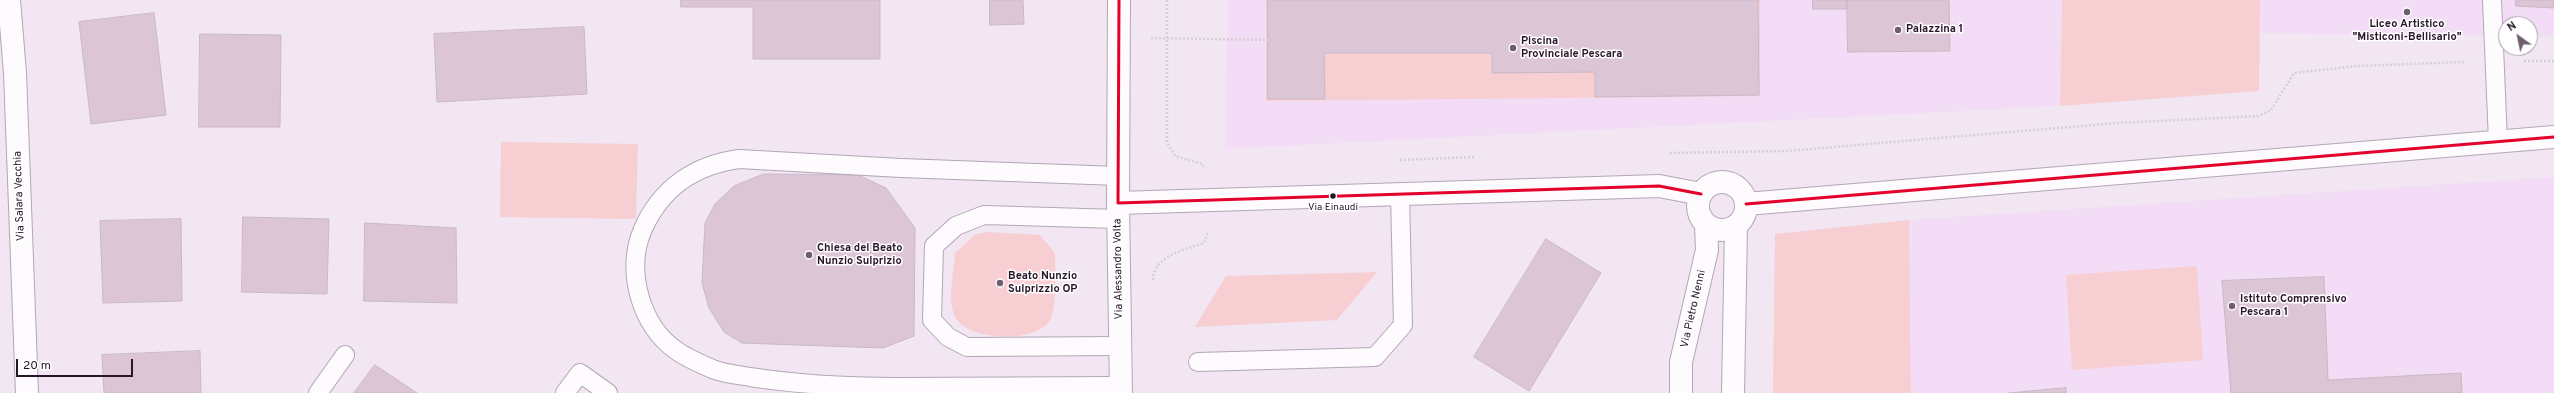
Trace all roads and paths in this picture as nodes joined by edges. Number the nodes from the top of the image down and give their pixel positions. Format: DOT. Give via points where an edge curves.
graph roads {
  1 [pos="9,0"];
  2 [pos="1119,0"];
  3 [pos="2492,0"];
  4 [pos="1119,38"];
  5 [pos="1268,40"];
  6 [pos="2554,61"];
  7 [pos="2495,62"];
  8 [pos="2554,137"];
  9 [pos="2498,141"];
  10 [pos="1662,154"];
  11 [pos="1477,157"];
  12 [pos="1393,160"];
  13 [pos="1118,176"];
  14 [pos="1400,194"];
  15 [pos="1701,194"];
  16 [pos="1746,204"];
  17 [pos="1118,211"];
  18 [pos="1706,224"];
  19 [pos="1736,226"];
  20 [pos="1120,346"];
  21 [pos="345,355"];
  22 [pos="1198,362"];
  23 [pos="1121,389"];
  24 [pos="27,393"];
  25 [pos="318,393"];
  26 [pos="565,393"];
  27 [pos="608,393"];
  28 [pos="1681,393"];
  29 [pos="1733,393"];
  1 -- 24 [label="street, Via Salara Vecchia" via="15,81"];
  2 -- 4 [label="street, Via Alessandro Volta"];
  3 -- 7 [label="lane"];
  4 -- 5 [label="path"];
  4 -- 13 [label="street, Via Alessandro Volta"];
  6 -- 7 [label="path"];
  7 -- 9 [label="lane"];
  7 -- 10 [label="path" via="2357,66 2294,73 2272,110 2258,116 2117,122 1786,151"];
  8 -- 9 [label="street"];
  9 -- 16 [label="street"];
  11 -- 12 [label="path"];
  13 -- 17 [label="street, Via Alessandro Volta"];
  13 -- 23 [label="lane" via="739,159 725,161 695,171 667,190 652,210 642,231 636,260 637,286 650,321 676,351 716,371 818,386"];
  14 -- 15 [label="street" via="1659,186"];
  14 -- 17 [label="street"];
  14 -- 22 [label="lane" via="1403,324 1375,357"];
  15 -- 16 [label="street" via="1712,184 1728,182 1741,190"];
  15 -- 18 [label="street" via="1698,210"];
  16 -- 19 [label="street" via="1745,213"];
  17 -- 20 [label="street, Via Alessandro Volta"];
  17 -- 20 [label="lane" via="984,215 956,226 934,246 932,320 948,337 967,347"];
  18 -- 19 [label="street" via="1720,230"];
  18 -- 28 [label="street, Via Pietro Nenni" via="1707,250 1681,362"];
  19 -- 29 [label="street"];
  20 -- 23 [label="street, Via Alessandro Volta"];
  21 -- 25 [label="lane"];
  26 -- 27 [label="lane" via="580,372"];
}
